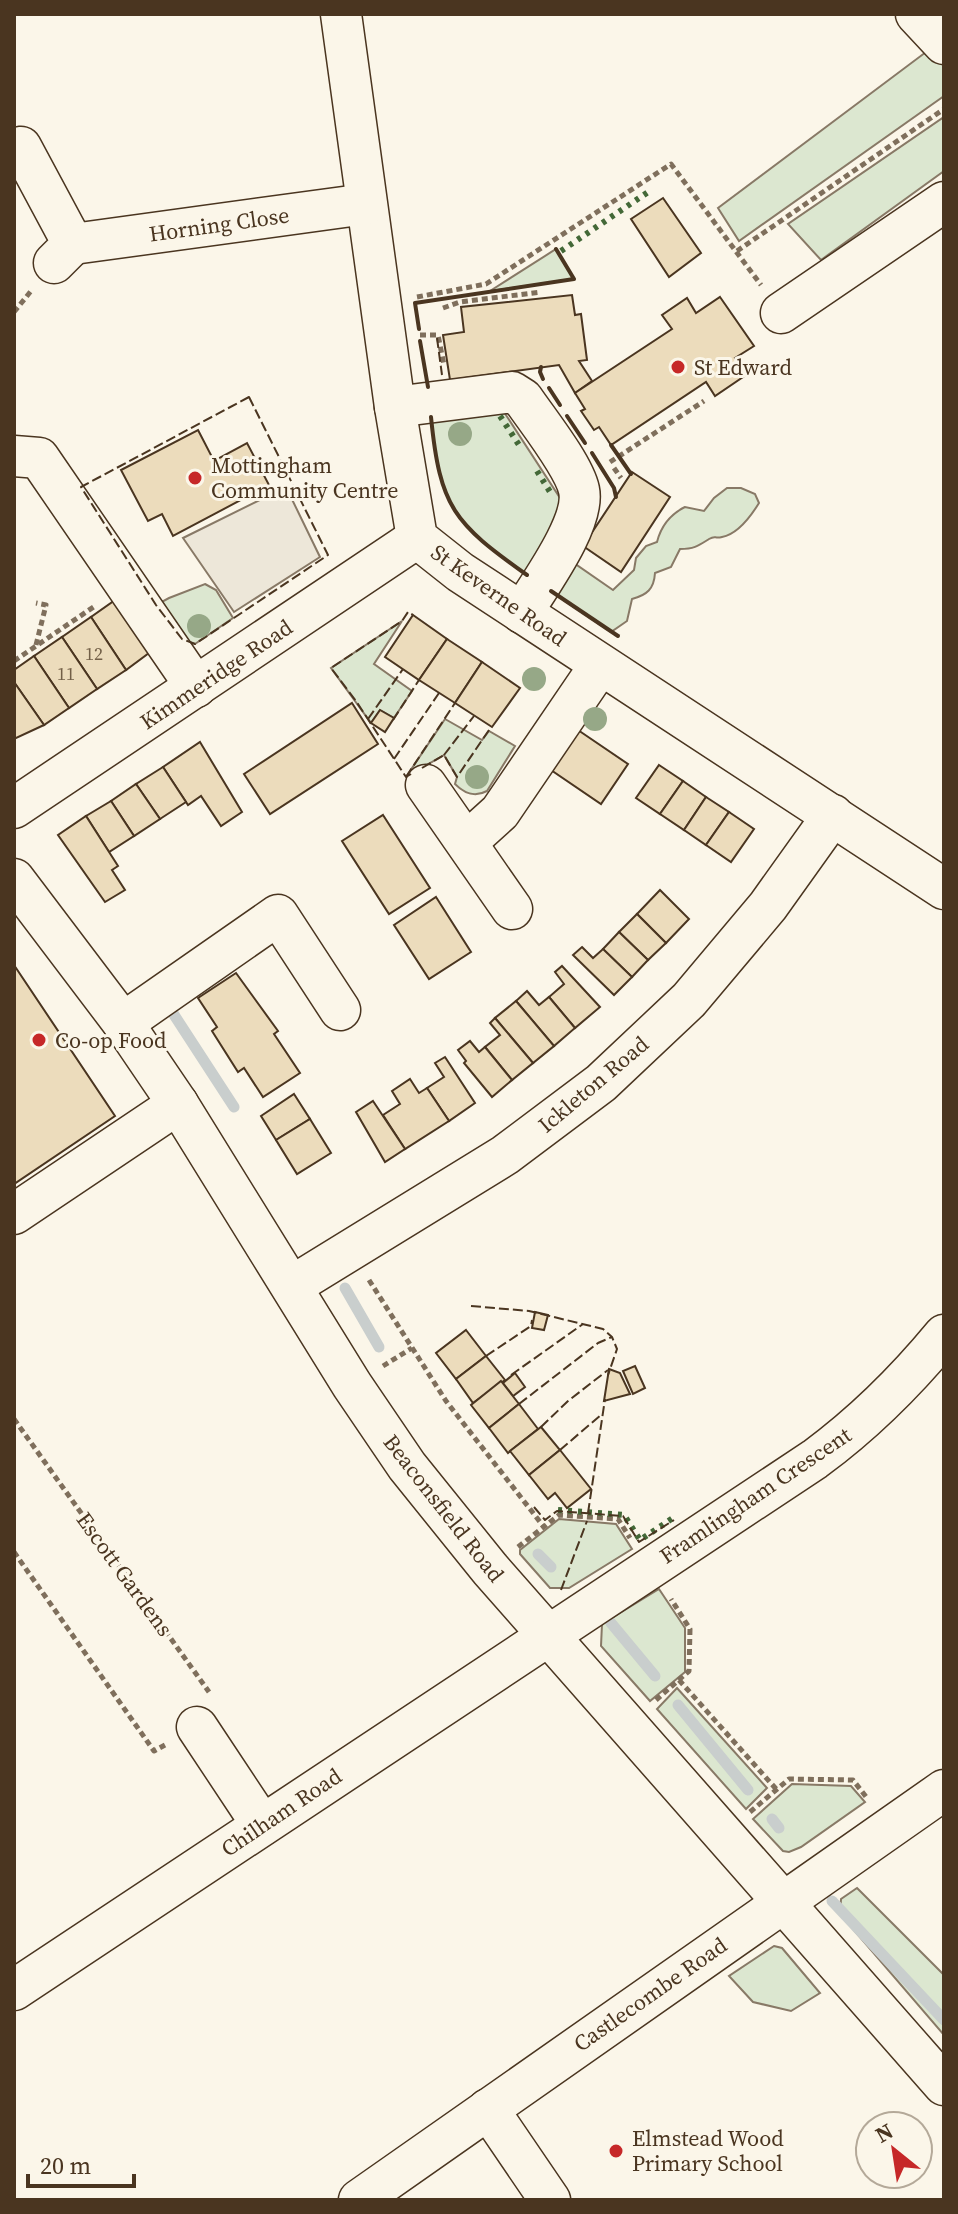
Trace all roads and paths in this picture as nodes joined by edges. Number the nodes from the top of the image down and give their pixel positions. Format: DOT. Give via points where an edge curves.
graph roads {
  1 [pos="341,14"];
  2 [pos="916,14"];
  3 [pos="944,44"];
  4 [pos="944,109"];
  5 [pos="21,147"];
  6 [pos="944,202"];
  7 [pos="366,204"];
  8 [pos="737,251"];
  9 [pos="541,292"];
  10 [pos="380,303"];
  11 [pos="443,308"];
  12 [pos="781,313"];
  13 [pos="429,333"];
  14 [pos="444,368"];
  15 [pos="704,401"];
  16 [pos="395,407"];
  17 [pos="27,457"];
  18 [pos="610,462"];
  19 [pos="417,538"];
  20 [pos="36,603"];
  21 [pos="96,605"];
  22 [pos="522,613"];
  23 [pos="35,647"];
  24 [pos="14,661"];
  25 [pos="600,665"];
  26 [pos="196,687"];
  27 [pos="426,785"];
  28 [pos="14,808"];
  29 [pos="833,815"];
  30 [pos="468,841"];
  31 [pos="14,879"];
  32 [pos="944,889"];
  33 [pos="512,909"];
  34 [pos="340,1010"];
  35 [pos="123,1023"];
  36 [pos="178,1104"];
  37 [pos="14,1214"];
  38 [pos="366,1275"];
  39 [pos="292,1286"];
  40 [pos="944,1335"];
  41 [pos="412,1348"];
  42 [pos="379,1368"];
  43 [pos="14,1419"];
  44 [pos="544,1527"];
  45 [pos="14,1552"];
  46 [pos="508,1555"];
  47 [pos="658,1581"];
  48 [pos="548,1635"];
  49 [pos="679,1680"];
  50 [pos="647,1708"];
  51 [pos="197,1727"];
  52 [pos="777,1790"];
  53 [pos="944,1790"];
  54 [pos="869,1800"];
  55 [pos="744,1818"];
  56 [pos="262,1825"];
  57 [pos="782,1901"];
  58 [pos="14,1990"];
  59 [pos="944,2085"];
  60 [pos="488,2109"];
  61 [pos="359,2200"];
  62 [pos="550,2200"];
  1 -- 7 [label="street, St Keverne Road"];
  2 -- 3 [label="street"];
  4 -- 8 [label="path"];
  5 -- 7 [label="street, Horning Close" via="63,254"];
  6 -- 12 [label="street"];
  7 -- 10 [label="street, St Keverne Road"];
  8 -- 10 [label="path" via="671,164 486,284"];
  8 -- 12 [label="path"];
  9 -- 11 [label="path"];
  10 -- 16 [label="street, St Keverne Road"];
  13 -- 14 [label="path" via="438,335"];
  15 -- 18 [label="path"];
  16 -- 19 [label="street, St Keverne Road"];
  16 -- 22 [label="street" via="512,392 523,399 575,478 581,501 577,516"];
  17 -- 26 [label="street"];
  19 -- 22 [label="street, St Keverne Road"];
  19 -- 26 [label="street, Kimmeridge Road"];
  20 -- 23 [label="path" via="46,605"];
  21 -- 23 [label="path"];
  22 -- 25 [label="street, St Keverne Road"];
  23 -- 24 [label="path"];
  25 -- 29 [label="street, St Keverne Road"];
  25 -- 30 [label="street" via="500,812"];
  26 -- 28 [label="street, Kimmeridge Road"];
  27 -- 30 [label="street"];
  29 -- 32 [label="street, St Keverne Road"];
  29 -- 39 [label="street, Ickleton Road" via="768,906 689,1000 601,1083 505,1155"];
  30 -- 33 [label="street"];
  31 -- 35 [label="street, Beaconsfield Road"];
  34 -- 35 [label="street" via="278,915"];
  35 -- 36 [label="street, Beaconsfield Road"];
  36 -- 37 [label="street"];
  36 -- 39 [label="street, Beaconsfield Road"];
  38 -- 41 [label="path"];
  39 -- 48 [label="street, Beaconsfield Road" via="407,1466"];
  40 -- 47 [label="street, Framlingham Crescent" via="841,1440"];
  41 -- 42 [label="path"];
  41 -- 44 [label="path" via="446,1401"];
  43 -- 51 [label="path, Escott Gardens" via="217,1704"];
  44 -- 46 [label="path"];
  44 -- 47 [label="path" via="559,1515 618,1519"];
  45 -- 51 [label="path" via="154,1751"];
  47 -- 48 [label="street, Framlingham Crescent"];
  47 -- 49 [label="path" via="690,1629 689,1671"];
  48 -- 56 [label="street, Chilham Road"];
  48 -- 57 [label="street, Beaconsfield Road"];
  49 -- 50 [label="path"];
  49 -- 52 [label="path"];
  51 -- 56 [label="street"];
  52 -- 54 [label="path" via="789,1779 853,1780"];
  52 -- 55 [label="path"];
  53 -- 57 [label="street, Castlecombe Road"];
  56 -- 58 [label="street, Chilham Road"];
  57 -- 59 [label="street, Beaconsfield Road"];
  57 -- 60 [label="street, Castlecombe Road"];
  60 -- 61 [label="street, Castlecombe Road"];
  60 -- 62 [label="street"];
}
